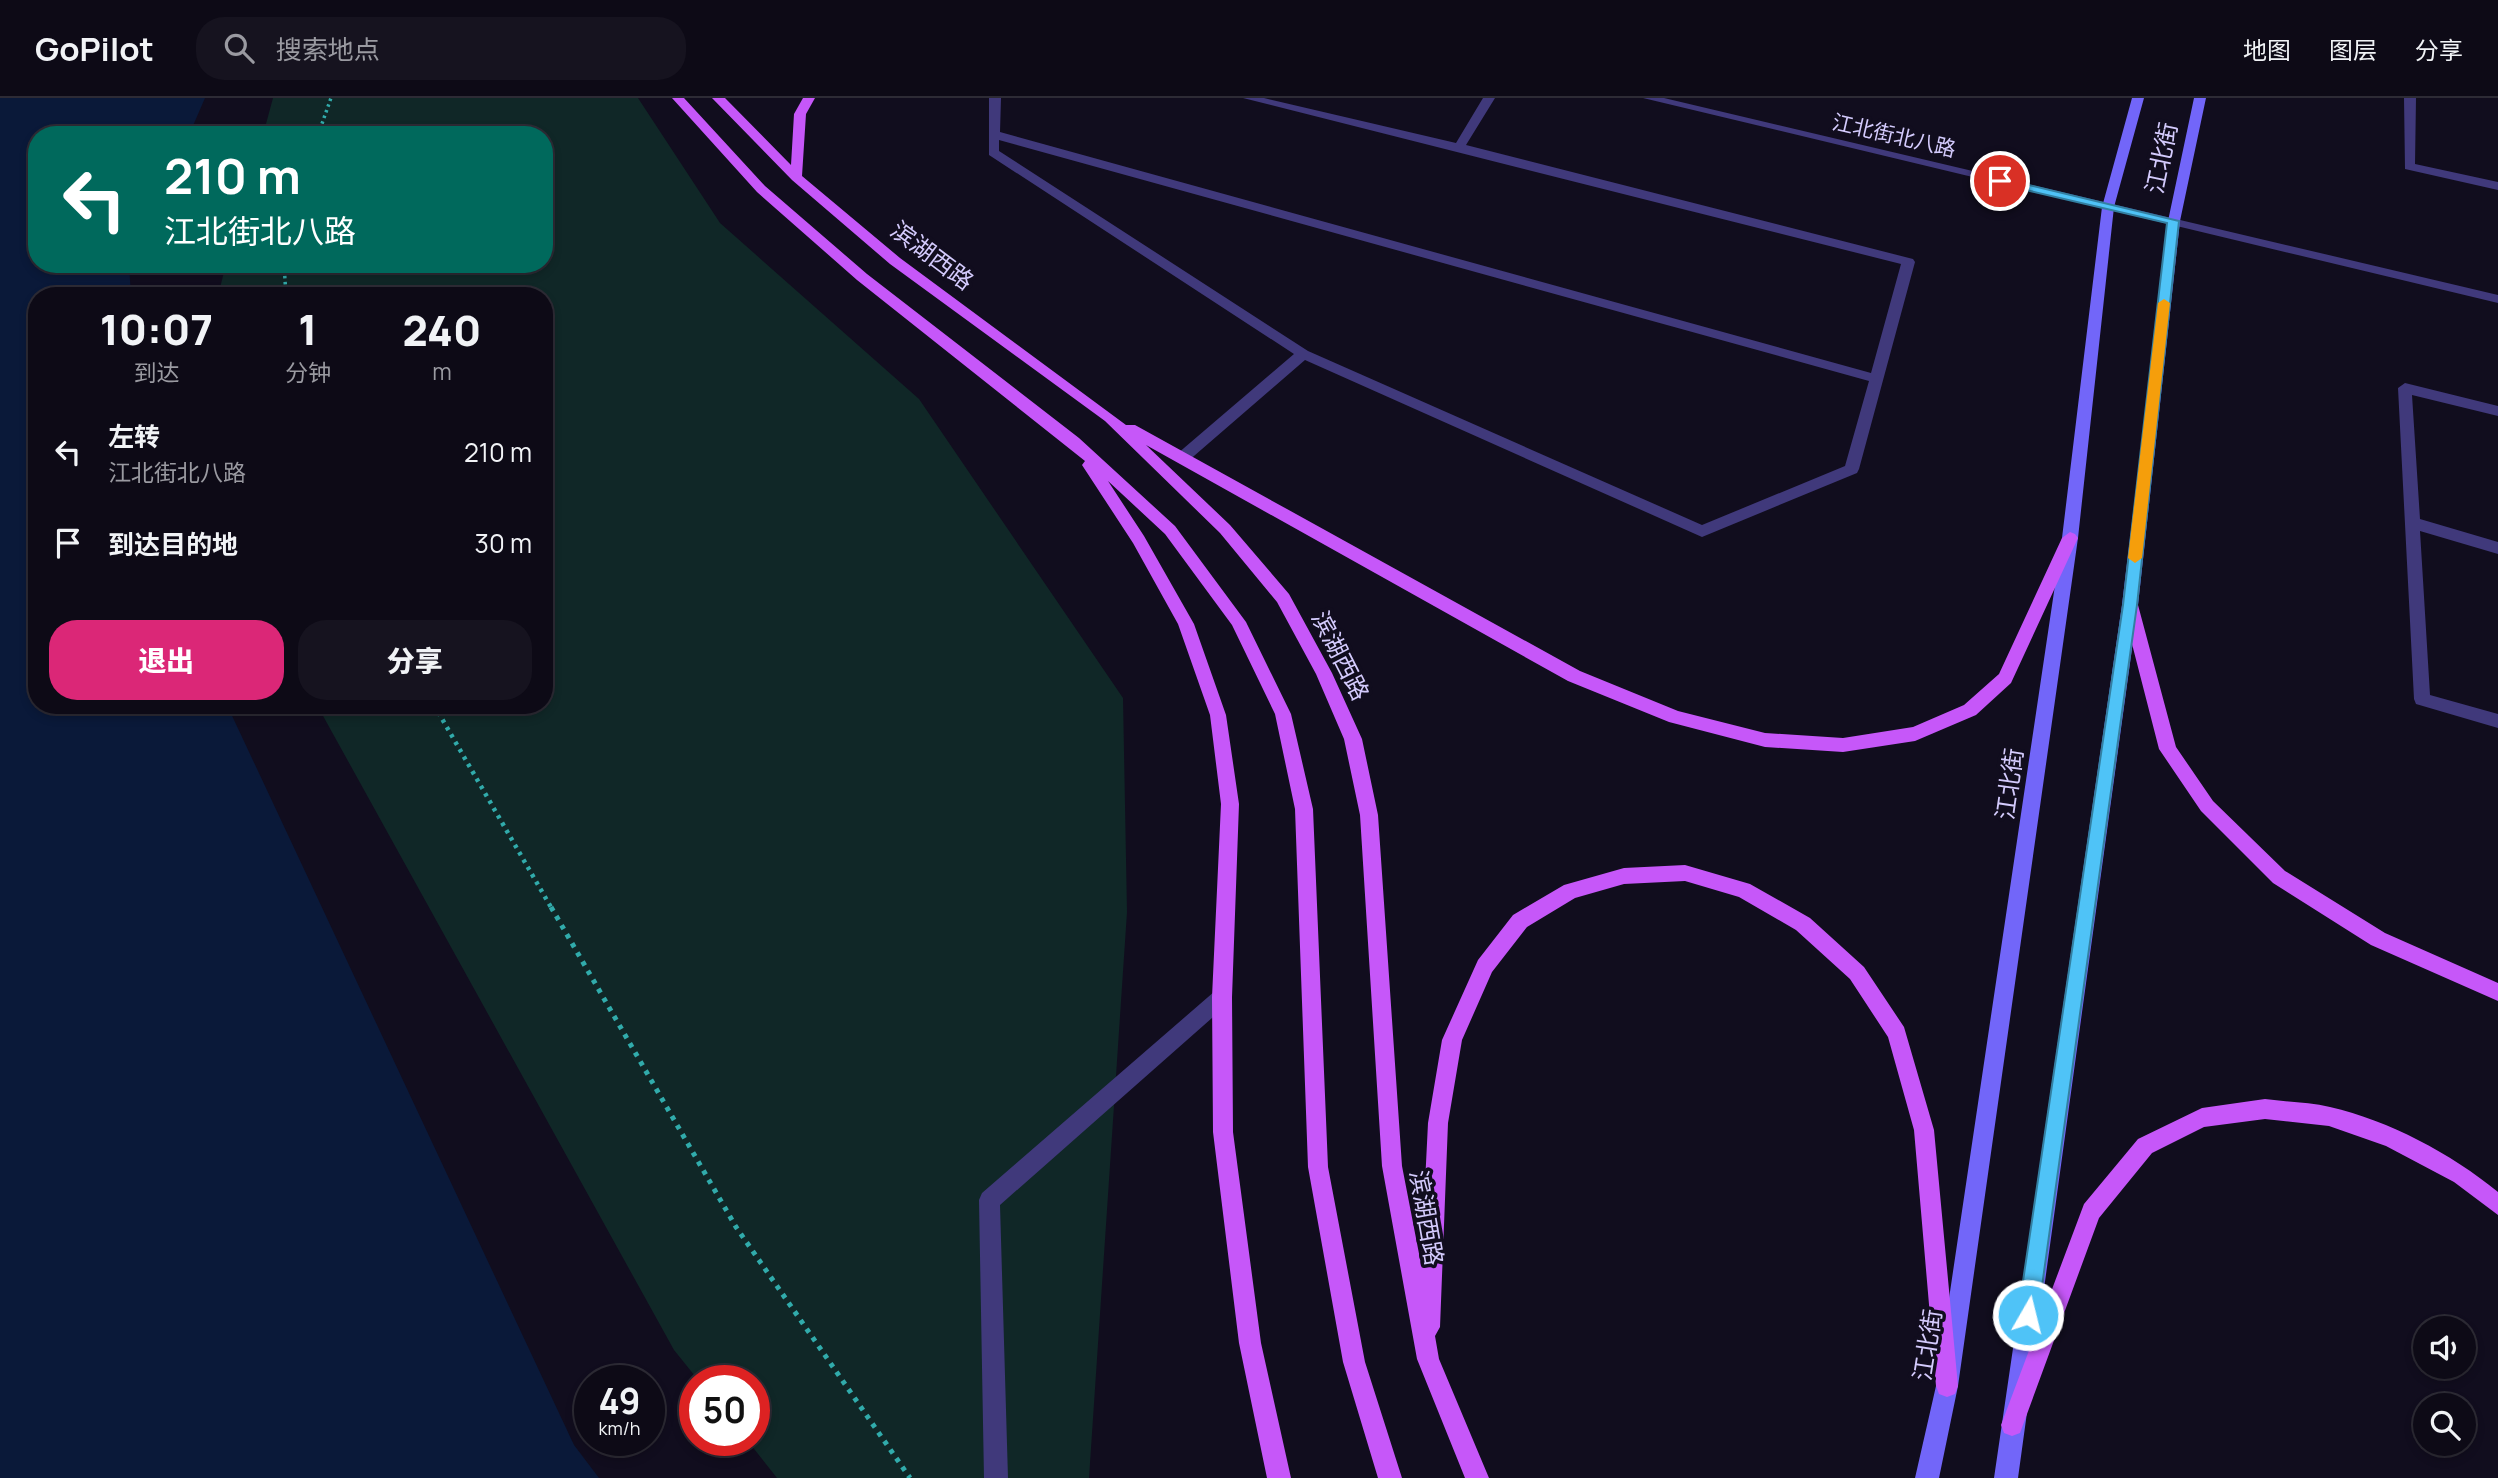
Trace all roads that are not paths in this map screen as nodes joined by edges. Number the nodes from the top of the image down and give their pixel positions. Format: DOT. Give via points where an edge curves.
graph roads {
  1 [pos="678,98"];
  2 [pos="718,98"];
  3 [pos="809,98"];
  4 [pos="995,98"];
  5 [pos="1248,98"];
  6 [pos="1489,98"];
  7 [pos="1649,98"];
  8 [pos="2138,98"];
  9 [pos="2200,98"];
  10 [pos="2410,98"];
  11 [pos="993,134"];
  12 [pos="1460,147"];
  13 [pos="796,177"];
  14 [pos="2498,186"];
  15 [pos="2108,206"];
  16 [pos="2174,221"];
  17 [pos="2498,299"];
  18 [pos="1303,354"];
  19 [pos="1877,379"];
  20 [pos="2498,411"];
  21 [pos="1110,418"];
  22 [pos="1074,442"];
  23 [pos="1182,458"];
  24 [pos="2413,523"];
  25 [pos="2070,538"];
  26 [pos="2498,548"];
  27 [pos="2130,605"];
  28 [pos="2498,721"];
  29 [pos="2498,992"];
  30 [pos="1222,997"];
  31 [pos="2498,1205"];
  32 [pos="1428,1359"];
  33 [pos="1947,1386"];
  34 [pos="2012,1425"];
  35 [pos="996,1478"];
  36 [pos="1279,1478"];
  37 [pos="1390,1478"];
  38 [pos="1477,1478"];
  39 [pos="1927,1478"];
  40 [pos="2006,1478"];
  1 -- 22 [label="main road" via="771,198 862,277"];
  2 -- 13 [label="main road, 滨湖西路"];
  3 -- 13 [label="main road" via="800,114"];
  4 -- 11 [label="street"];
  5 -- 12 [label="street"];
  6 -- 12 [label="street"];
  7 -- 15 [label="street, 江北街北八路"];
  8 -- 15 [label="main road, 江北街"];
  9 -- 16 [label="main road, 江北街"];
  10 -- 14 [label="street" via="2409,166"];
  11 -- 18 [label="street" via="993,152"];
  11 -- 19 [label="street"];
  12 -- 19 [label="street" via="1908,262"];
  13 -- 21 [label="main road, 滨湖西路" via="895,261"];
  15 -- 16 [label="street, 江北街北八路"];
  15 -- 25 [label="main road, 江北街"];
  16 -- 17 [label="street, 江北街北八路"];
  16 -- 27 [label="main road, 江北街"];
  18 -- 19 [label="street" via="1702,531 1852,469"];
  18 -- 23 [label="street"];
  20 -- 24 [label="street" via="2405,388"];
  21 -- 23 [label="main road"];
  21 -- 32 [label="main road, 滨湖西路" via="1225,529 1283,598 1353,739 1369,815 1392,1166"];
  22 -- 30 [label="main road" via="1139,540 1186,624 1218,715 1230,804"];
  22 -- 37 [label="main road" via="1170,530 1238,622 1283,714 1304,809 1318,1167 1354,1362"];
  23 -- 25 [label="main road" via="1574,676 1675,717 1765,740 1843,745 1914,734 1970,710 2005,678"];
  24 -- 26 [label="street"];
  24 -- 28 [label="street" via="2422,699"];
  25 -- 33 [label="main road, 江北街"];
  27 -- 29 [label="main road" via="2168,749 2207,806 2279,877 2378,939"];
  27 -- 34 [label="main road, 江北街"];
  30 -- 35 [label="street" via="989,1200"];
  30 -- 36 [label="main road" via="1223,1132 1250,1343"];
  31 -- 34 [label="main road" via="2461,1175 2391,1138 2329,1116 2265,1110 2202,1118 2145,1146 2091,1211"];
  32 -- 33 [label="main road" via="1438,1123 1452,1041 1485,966 1520,921 1570,891 1624,876 1685,873 1744,890 1803,924 1857,973 1898,1033 1924,1130"];
  32 -- 38 [label="main road, 滨湖西路"];
  33 -- 39 [label="main road, 江北街"];
  34 -- 40 [label="main road, 江北街"];
}
